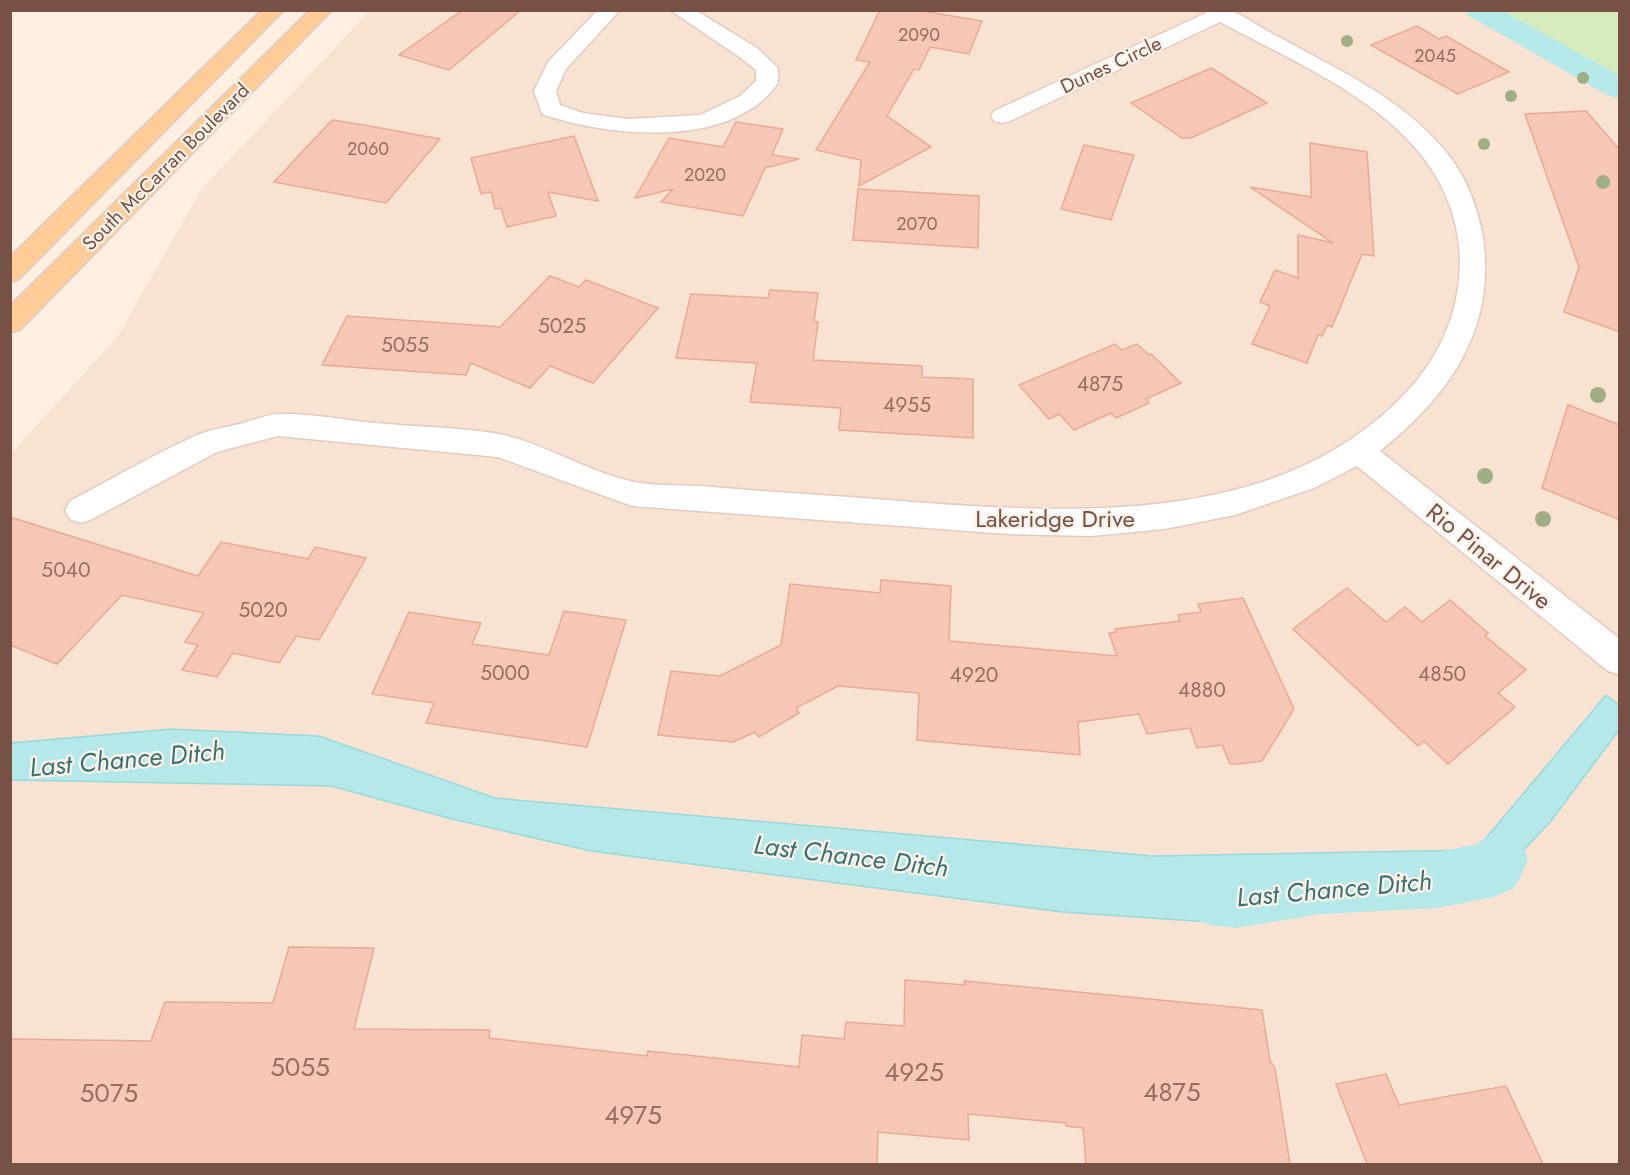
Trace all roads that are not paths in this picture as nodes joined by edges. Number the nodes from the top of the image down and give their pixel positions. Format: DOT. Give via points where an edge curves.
graph roads {
  1 [pos="274,10"];
  2 [pos="322,10"];
  3 [pos="610,10"];
  4 [pos="680,10"];
  5 [pos="1217,12"];
  6 [pos="1002,116"];
  7 [pos="10,273"];
  8 [pos="10,323"];
  9 [pos="1359,451"];
  10 [pos="81,510"];
  11 [pos="1620,660"];
  1 -- 7 [label="main road, South McCarran Boulevard"];
  2 -- 8 [label="main road, South McCarran Boulevard"];
  3 -- 4 [label="street" via="556,67 545,91 550,109 579,119 628,126 704,122 748,101 767,83 767,68"];
  5 -- 6 [label="street, Dunes Circle"];
  5 -- 9 [label="street, Lakeridge Drive" via="1389,110 1438,158 1456,187 1468,222 1473,261 1470,301 1458,340 1436,379 1402,417"];
  9 -- 10 [label="street, Lakeridge Drive" via="1304,479 1235,502 1165,516 1091,523 632,494 500,446 278,425 209,443"];
  9 -- 11 [label="street, Rio Pinar Drive"];
}
